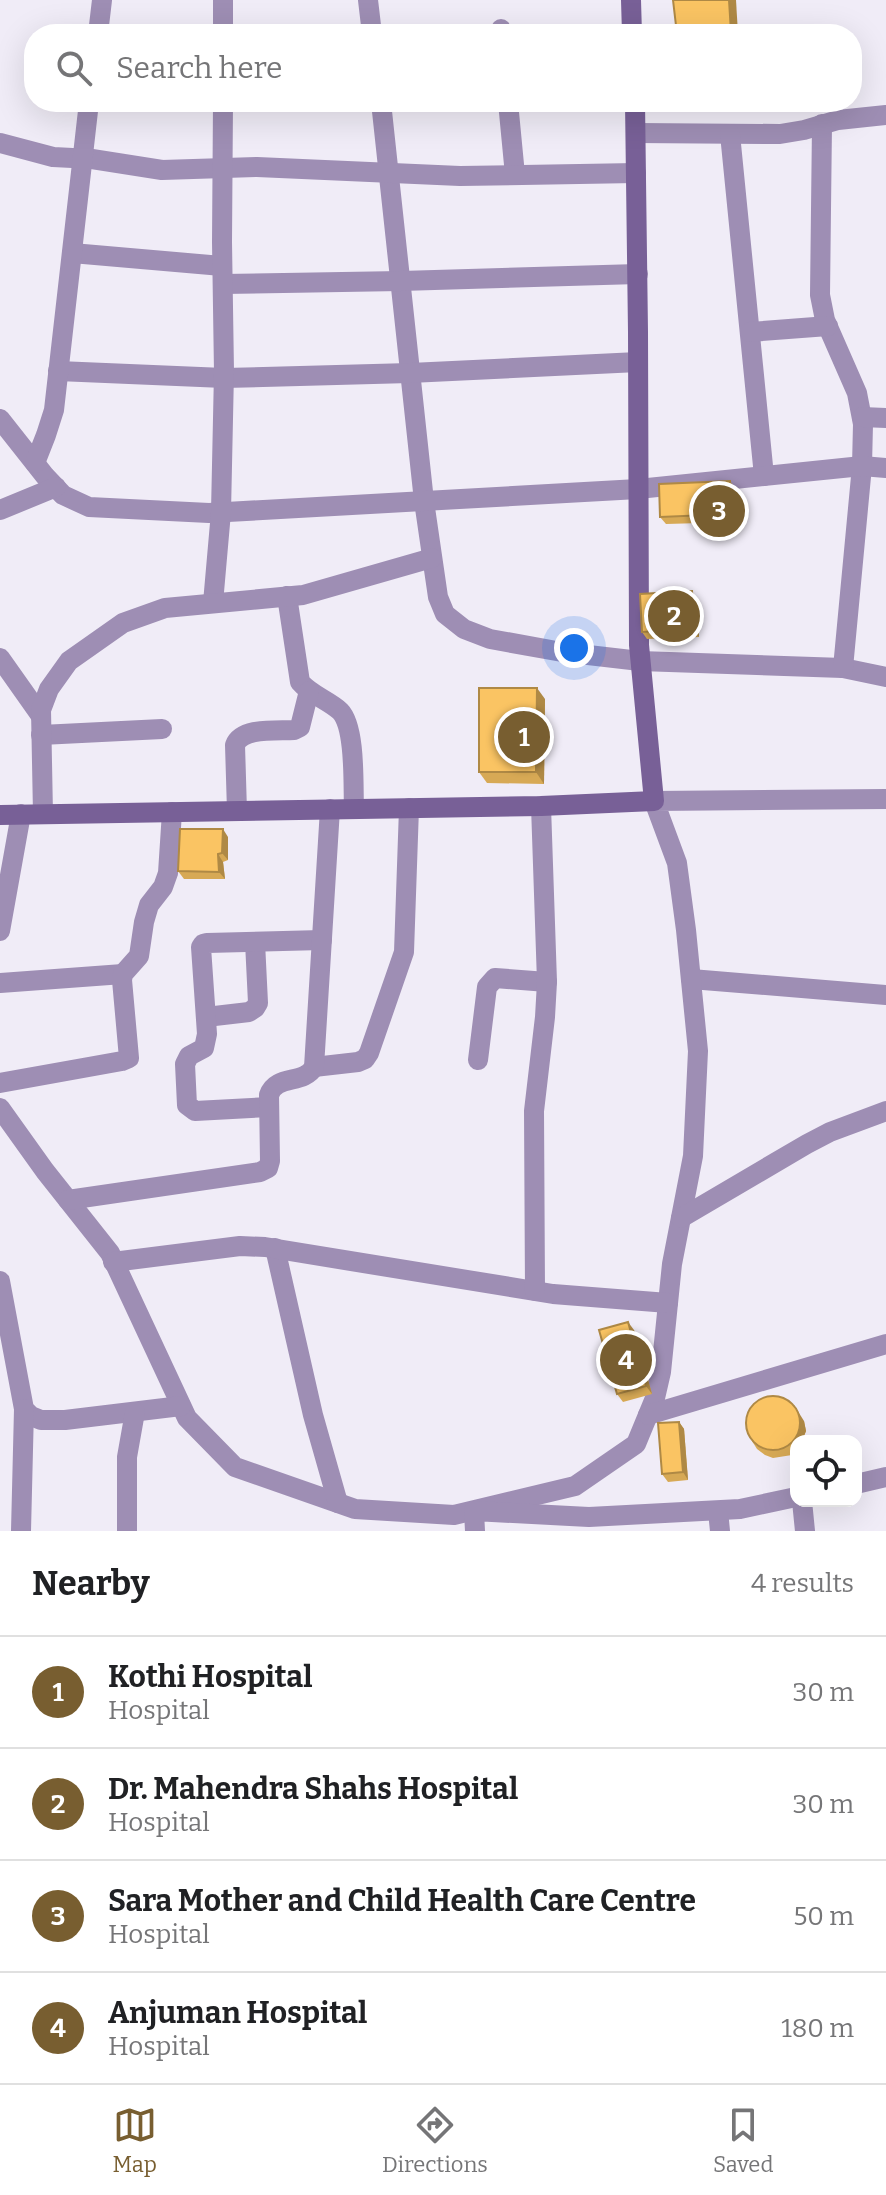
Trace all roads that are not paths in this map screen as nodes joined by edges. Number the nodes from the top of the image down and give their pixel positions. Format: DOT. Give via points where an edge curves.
graph roads {
  1 [pos="102,0"];
  2 [pos="223,0"];
  3 [pos="368,0"];
  4 [pos="631,0"];
  5 [pos="99,24"];
  6 [pos="223,24"];
  7 [pos="371,24"];
  8 [pos="632,24"];
  9 [pos="88,112"];
  10 [pos="223,112"];
  11 [pos="382,112"];
  12 [pos="509,112"];
  13 [pos="635,112"];
  14 [pos="886,115"];
  15 [pos="822,124"];
  16 [pos="636,133"];
  17 [pos="730,134"];
  18 [pos="0,143"];
  19 [pos="82,158"];
  20 [pos="223,167"];
  21 [pos="389,173"];
  22 [pos="636,173"];
  23 [pos="515,175"];
  24 [pos="72,253"];
  25 [pos="638,274"];
  26 [pos="223,275"];
  27 [pos="401,281"];
  28 [pos="828,326"];
  29 [pos="750,332"];
  30 [pos="638,362"];
  31 [pos="58,371"];
  32 [pos="410,373"];
  33 [pos="224,378"];
  34 [pos="862,417"];
  35 [pos="886,418"];
  36 [pos="0,419"];
  37 [pos="35,463"];
  38 [pos="862,466"];
  39 [pos="886,468"];
  40 [pos="764,476"];
  41 [pos="56,487"];
  42 [pos="638,489"];
  43 [pos="424,501"];
  44 [pos="0,510"];
  45 [pos="221,512"];
  46 [pos="432,558"];
  47 [pos="287,596"];
  48 [pos="213,603"];
  49 [pos="0,658"];
  50 [pos="640,661"];
  51 [pos="843,668"];
  52 [pos="886,677"];
  53 [pos="309,691"];
  54 [pos="41,725"];
  55 [pos="162,729"];
  56 [pos="886,799"];
  57 [pos="654,801"];
  58 [pos="541,806"];
  59 [pos="409,808"];
  60 [pos="330,809"];
  61 [pos="354,809"];
  62 [pos="237,811"];
  63 [pos="172,812"];
  64 [pos="10,814"];
  65 [pos="43,814"];
  66 [pos="0,931"];
  67 [pos="322,940"];
  68 [pos="255,942"];
  69 [pos="123,974"];
  70 [pos="691,979"];
  71 [pos="547,982"];
  72 [pos="0,983"];
  73 [pos="886,995"];
  74 [pos="206,1017"];
  75 [pos="478,1060"];
  76 [pos="314,1067"];
  77 [pos="0,1083"];
  78 [pos="269,1107"];
  79 [pos="1,1111"];
  80 [pos="886,1111"];
  81 [pos="68,1200"];
  82 [pos="681,1218"];
  83 [pos="275,1248"];
  84 [pos="113,1262"];
  85 [pos="0,1281"];
  86 [pos="535,1291"];
  87 [pos="668,1303"];
  88 [pos="886,1344"];
  89 [pos="181,1406"];
  90 [pos="24,1409"];
  91 [pos="135,1412"];
  92 [pos="648,1415"];
  93 [pos="886,1477"];
  94 [pos="862,1483"];
  95 [pos="790,1498"];
  96 [pos="338,1503"];
  97 [pos="803,1507"];
  98 [pos="474,1521"];
  99 [pos="719,1521"];
  100 [pos="21,1531"];
  101 [pos="127,1531"];
  102 [pos="805,1531"];
  1 -- 5 [label="street"];
  2 -- 6 [label="street"];
  3 -- 7 [label="street"];
  4 -- 8 [label="street"];
  9 -- 19 [label="street"];
  10 -- 20 [label="street"];
  11 -- 21 [label="street"];
  12 -- 23 [label="street"];
  13 -- 16 [label="street"];
  14 -- 15 [label="street"];
  15 -- 17 [label="street" via="780,134"];
  15 -- 28 [label="street" via="819,265"];
  16 -- 17 [label="street"];
  16 -- 22 [label="street"];
  17 -- 29 [label="street"];
  18 -- 19 [label="street" via="53,157"];
  19 -- 20 [label="street" via="162,170"];
  19 -- 24 [label="street"];
  20 -- 21 [label="street"];
  20 -- 26 [label="street"];
  21 -- 23 [label="street"];
  21 -- 27 [label="street"];
  22 -- 23 [label="street"];
  22 -- 25 [label="street"];
  24 -- 26 [label="street"];
  24 -- 31 [label="street"];
  25 -- 27 [label="street"];
  25 -- 30 [label="street"];
  26 -- 27 [label="street"];
  26 -- 33 [label="street"];
  27 -- 32 [label="street"];
  28 -- 29 [label="street"];
  28 -- 34 [label="street"];
  29 -- 40 [label="street"];
  30 -- 32 [label="street"];
  30 -- 42 [label="street"];
  31 -- 33 [label="street"];
  31 -- 37 [label="street" via="54,410"];
  32 -- 33 [label="street"];
  32 -- 43 [label="street"];
  33 -- 45 [label="street"];
  34 -- 35 [label="street"];
  34 -- 38 [label="street"];
  36 -- 37 [label="street"];
  37 -- 41 [label="street"];
  38 -- 39 [label="street"];
  38 -- 40 [label="street"];
  38 -- 51 [label="street"];
  40 -- 42 [label="street"];
  41 -- 44 [label="street"];
  41 -- 45 [label="street" via="89,507"];
  42 -- 43 [label="street"];
  42 -- 50 [label="street"];
  43 -- 45 [label="street"];
  43 -- 46 [label="street"];
  45 -- 48 [label="street"];
  46 -- 47 [label="street"];
  46 -- 50 [label="street" via="445,614 464,629 490,639"];
  47 -- 48 [label="street"];
  47 -- 53 [label="street" via="298,675"];
  48 -- 54 [label="street" via="165,608 123,623 69,661 49,689"];
  49 -- 54 [label="street"];
  50 -- 51 [label="street"];
  50 -- 57 [label="street"];
  51 -- 52 [label="street"];
  53 -- 61 [label="street" via="347,721"];
  53 -- 62 [label="street" via="300,727 251,733 237,740"];
  54 -- 55 [label="street"];
  54 -- 65 [label="street"];
  56 -- 57 [label="street"];
  57 -- 58 [label="street"];
  57 -- 70 [label="street" via="677,863"];
  58 -- 59 [label="street"];
  58 -- 71 [label="street"];
  59 -- 61 [label="street"];
  59 -- 76 [label="street" via="404,952 369,1053 358,1062"];
  60 -- 61 [label="street"];
  60 -- 62 [label="street"];
  60 -- 67 [label="street"];
  62 -- 63 [label="street"];
  63 -- 65 [label="street"];
  63 -- 69 [label="street" via="168,873 149,905 139,956"];
  64 -- 65 [label="street"];
  64 -- 66 [label="street"];
  67 -- 68 [label="street"];
  67 -- 76 [label="street"];
  68 -- 74 [label="street" via="255,1008"];
  68 -- 74 [label="street" via="201,947"];
  69 -- 72 [label="street"];
  69 -- 77 [label="street" via="129,1058"];
  70 -- 73 [label="street"];
  70 -- 82 [label="street" via="698,1051 693,1156"];
  71 -- 75 [label="street" via="490,982"];
  71 -- 86 [label="street" via="534,1111"];
  74 -- 78 [label="street" via="204,1048 185,1064 187,1105 195,1111"];
  76 -- 78 [label="street" via="304,1077 272,1087"];
  78 -- 81 [label="street" via="270,1161 260,1172"];
  79 -- 81 [label="street"];
  80 -- 82 [label="street" via="807,1144"];
  81 -- 84 [label="street"];
  82 -- 87 [label="street"];
  83 -- 84 [label="street" via="240,1246"];
  83 -- 86 [label="street"];
  83 -- 96 [label="street"];
  84 -- 89 [label="street"];
  85 -- 90 [label="street"];
  86 -- 87 [label="street"];
  87 -- 92 [label="street" via="661,1372"];
  88 -- 92 [label="street"];
  89 -- 91 [label="street"];
  89 -- 96 [label="street" via="235,1467"];
  90 -- 91 [label="street" via="41,1420"];
  90 -- 100 [label="street"];
  91 -- 101 [label="street" via="127,1457"];
  92 -- 98 [label="street" via="636,1444 575,1486"];
  93 -- 94 [label="street"];
  95 -- 99 [label="street" via="740,1509"];
  96 -- 98 [label="street"];
  97 -- 102 [label="street"];
  98 -- 99 [label="street"];
}
